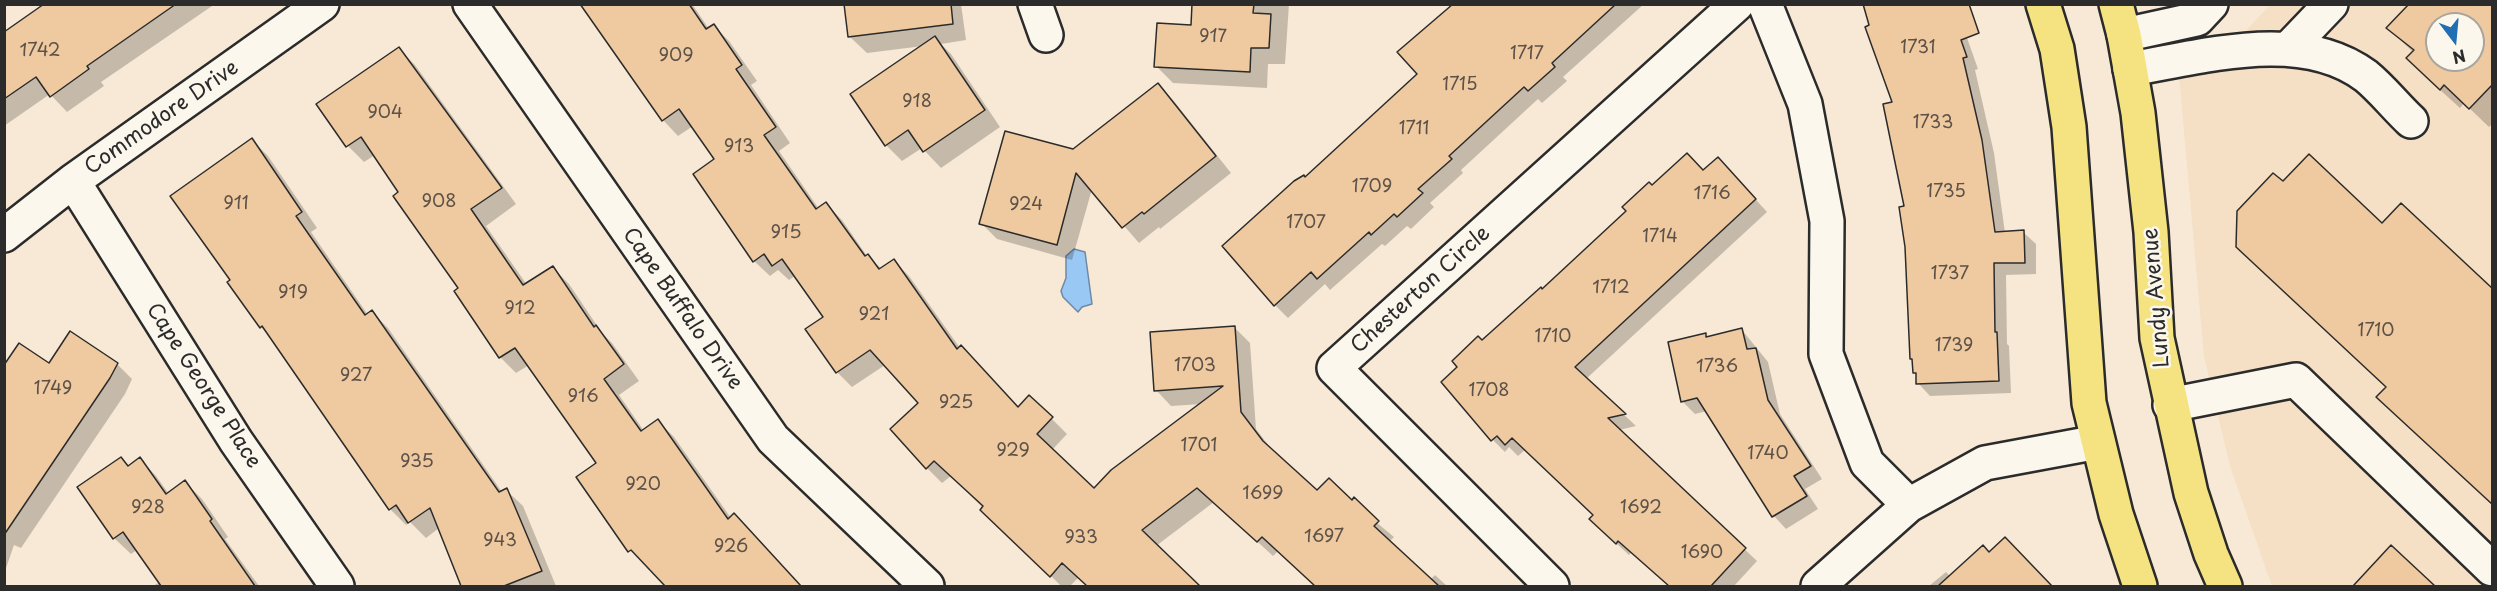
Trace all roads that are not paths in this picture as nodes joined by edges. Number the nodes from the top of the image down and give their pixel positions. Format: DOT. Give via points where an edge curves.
graph roads {
  1 [pos="322,4"];
  2 [pos="470,4"];
  3 [pos="1035,4"];
  4 [pos="1737,4"];
  5 [pos="1765,4"];
  6 [pos="2043,4"];
  7 [pos="2211,4"];
  8 [pos="2331,4"];
  9 [pos="2120,20"];
  10 [pos="1046,35"];
  11 [pos="2289,48"];
  12 [pos="2130,69"];
  13 [pos="2411,122"];
  14 [pos="73,181"];
  15 [pos="4,235"];
  16 [pos="2170,405"];
  17 [pos="2098,442"];
  18 [pos="1909,505"];
  19 [pos="2493,569"];
  20 [pos="337,586"];
  21 [pos="927,586"];
  22 [pos="1552,586"];
  23 [pos="1818,586"];
  24 [pos="2140,586"];
  25 [pos="2225,586"];
  1 -- 14 [label="street, Commodore Drive"];
  2 -- 21 [label="street, Cape Buffalo Drive" via="773,439"];
  3 -- 10 [label="street"];
  4 -- 22 [label="street, Chesterton Circle" via="1334,368"];
  5 -- 18 [label="street" via="1805,104 1827,220 1826,354 1867,463"];
  6 -- 17 [label="main road" via="2057,49 2069,127 2085,362"];
  7 -- 9 [label="street" via="2197,19"];
  8 -- 11 [label="street"];
  9 -- 12 [label="main road, Lundy Avenue"];
  11 -- 12 [label="street" via="2246,50"];
  11 -- 13 [label="street" via="2332,57 2366,76"];
  12 -- 16 [label="main road, Lundy Avenue" via="2151,232 2157,338"];
  14 -- 15 [label="street, Commodore Drive"];
  14 -- 20 [label="street, Cape George Place" via="236,441"];
  16 -- 19 [label="street" via="2296,380"];
  16 -- 25 [label="main road, Lundy Avenue" via="2191,493"];
  17 -- 18 [label="street" via="1985,463"];
  17 -- 24 [label="main road"];
  18 -- 23 [label="street"];
}
